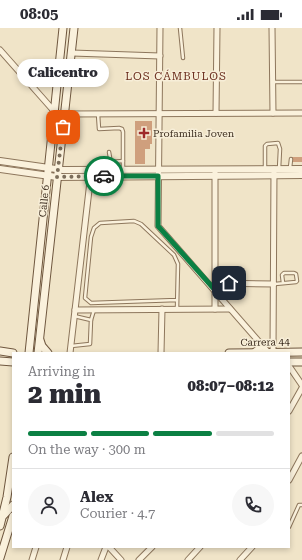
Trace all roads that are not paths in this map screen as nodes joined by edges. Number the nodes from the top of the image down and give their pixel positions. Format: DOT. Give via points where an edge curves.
graph roads {
  1 [pos="64,28"];
  2 [pos="74,28"];
  3 [pos="160,28"];
  4 [pos="180,28"];
  5 [pos="217,28"];
  6 [pos="272,28"];
  7 [pos="0,50"];
  8 [pos="72,53"];
  9 [pos="160,56"];
  10 [pos="183,58"];
  11 [pos="273,82"];
  12 [pos="302,82"];
  13 [pos="57,87"];
  14 [pos="54,111"];
  15 [pos="65,111"];
  16 [pos="159,113"];
  17 [pos="216,113"];
  18 [pos="273,113"];
  19 [pos="302,113"];
  20 [pos="98,114"];
  21 [pos="52,128"];
  22 [pos="109,152"];
  23 [pos="291,159"];
  24 [pos="0,161"];
  25 [pos="111,162"];
  26 [pos="123,162"];
  27 [pos="0,169"];
  28 [pos="265,169"];
  29 [pos="290,169"];
  30 [pos="302,169"];
  31 [pos="112,170"];
  32 [pos="123,170"];
  33 [pos="276,171"];
  34 [pos="47,172"];
  35 [pos="215,172"];
  36 [pos="58,173"];
  37 [pos="91,173"];
  38 [pos="158,173"];
  39 [pos="302,175"];
  40 [pos="215,283"];
  41 [pos="283,283"];
  42 [pos="274,284"];
  43 [pos="215,290"];
  44 [pos="177,300"];
  45 [pos="162,309"];
  46 [pos="177,309"];
  47 [pos="214,309"];
  48 [pos="230,309"];
  49 [pos="75,310"];
  50 [pos="94,310"];
  51 [pos="74,316"];
  52 [pos="91,320"];
  53 [pos="39,338"];
  54 [pos="261,344"];
  55 [pos="70,346"];
  56 [pos="0,351"];
  57 [pos="29,352"];
  58 [pos="38,352"];
  59 [pos="47,352"];
  60 [pos="70,352"];
  61 [pos="161,352"];
  62 [pos="255,352"];
  63 [pos="270,352"];
  64 [pos="302,352"];
  65 [pos="12,353"];
  66 [pos="0,361"];
  67 [pos="12,362"];
  68 [pos="290,362"];
  69 [pos="302,362"];
  70 [pos="290,367"];
  71 [pos="302,384"];
  72 [pos="302,388"];
  73 [pos="290,409"];
  74 [pos="302,456"];
  75 [pos="12,463"];
  76 [pos="290,478"];
  77 [pos="302,505"];
  78 [pos="12,506"];
  79 [pos="4,515"];
  80 [pos="12,519"];
  81 [pos="290,524"];
  82 [pos="0,526"];
  83 [pos="36,548"];
  84 [pos="67,548"];
  85 [pos="106,548"];
  86 [pos="110,548"];
  87 [pos="151,548"];
  88 [pos="199,548"];
  89 [pos="251,548"];
  90 [pos="0,558"];
  91 [pos="32,560"];
  92 [pos="63,560"];
  93 [pos="101,560"];
  94 [pos="122,560"];
  95 [pos="139,560"];
  96 [pos="188,560"];
  97 [pos="240,560"];
  1 -- 13 [label="main road, Calle 6"];
  2 -- 8 [label="main road, Calle 6"];
  3 -- 9 [label="street"];
  4 -- 10 [label="lane"];
  5 -- 17 [label="street"];
  6 -- 11 [label="street"];
  7 -- 14 [label="street"];
  8 -- 9 [label="street"];
  8 -- 15 [label="main road, Calle 6"];
  9 -- 16 [label="street"];
  11 -- 12 [label="lane"];
  11 -- 18 [label="street"];
  13 -- 14 [label="main road, Calle 6"];
  13 -- 15 [label="main road"];
  14 -- 21 [label="main road, Calle 6"];
  15 -- 20 [label="street"];
  15 -- 21 [label="main road"];
  15 -- 36 [label="main road, Calle 6"];
  16 -- 17 [label="street"];
  16 -- 20 [label="street"];
  16 -- 38 [label="street"];
  17 -- 18 [label="street"];
  18 -- 19 [label="street"];
  20 -- 26 [label="lane" via="99,129 122,129"];
  21 -- 34 [label="main road, Calle 6"];
  22 -- 25 [label="lane"];
  23 -- 29 [label="lane"];
  24 -- 34 [label="street"];
  25 -- 26 [label="lane"];
  25 -- 31 [label="lane"];
  26 -- 32 [label="lane"];
  27 -- 34 [label="street"];
  28 -- 33 [label="street"];
  28 -- 33 [label="lane" via="264,146 278,143 280,149"];
  28 -- 35 [label="street"];
  29 -- 30 [label="street"];
  29 -- 33 [label="street"];
  31 -- 32 [label="street"];
  31 -- 37 [label="street"];
  32 -- 38 [label="street"];
  33 -- 35 [label="street"];
  33 -- 39 [label="street"];
  33 -- 42 [label="street"];
  34 -- 36 [label="street"];
  34 -- 57 [label="main road, Calle 6"];
  35 -- 38 [label="street"];
  35 -- 40 [label="street"];
  36 -- 37 [label="street"];
  36 -- 53 [label="main road, Calle 6"];
  37 -- 38 [label="street"];
  37 -- 49 [label="street"];
  38 -- 43 [label="street" via="158,226"];
  40 -- 42 [label="street"];
  40 -- 43 [label="street"];
  41 -- 41 [label="lane" via="296,282 296,274 284,273"];
  41 -- 42 [label="lane"];
  42 -- 63 [label="street"];
  43 -- 47 [label="street"];
  43 -- 48 [label="street"];
  44 -- 44 [label="lane" via="178,264 174,255 141,224 134,221 100,223 94,228 85,298 88,301 92,303"];
  44 -- 46 [label="lane"];
  45 -- 46 [label="street"];
  45 -- 50 [label="street"];
  45 -- 61 [label="street"];
  46 -- 47 [label="street"];
  47 -- 48 [label="street"];
  48 -- 54 [label="street"];
  49 -- 50 [label="street"];
  49 -- 51 [label="street"];
  50 -- 52 [label="lane"];
  51 -- 52 [label="lane"];
  51 -- 55 [label="street"];
  52 -- 55 [label="lane" via="90,344"];
  53 -- 58 [label="main road, Calle 6"];
  53 -- 59 [label="main road"];
  54 -- 62 [label="main road"];
  54 -- 63 [label="street"];
  55 -- 60 [label="street"];
  56 -- 65 [label="main road"];
  62 -- 63 [label="main road, Carrera 44"];
  63 -- 64 [label="main road, Carrera 44"];
  66 -- 67 [label="main road"];
  68 -- 69 [label="main road, Carrera 44"];
  70 -- 71 [label="street"];
  72 -- 73 [label="street"];
  74 -- 76 [label="street"];
  75 -- 79 [label="main road"];
  77 -- 81 [label="lane"];
  78 -- 79 [label="main road"];
  79 -- 82 [label="main road"];
  80 -- 90 [label="main road"];
  83 -- 91 [label="street"];
  84 -- 92 [label="street"];
  85 -- 93 [label="street"];
  86 -- 94 [label="street"];
  87 -- 95 [label="street"];
  88 -- 96 [label="street"];
  89 -- 97 [label="street"];
}
